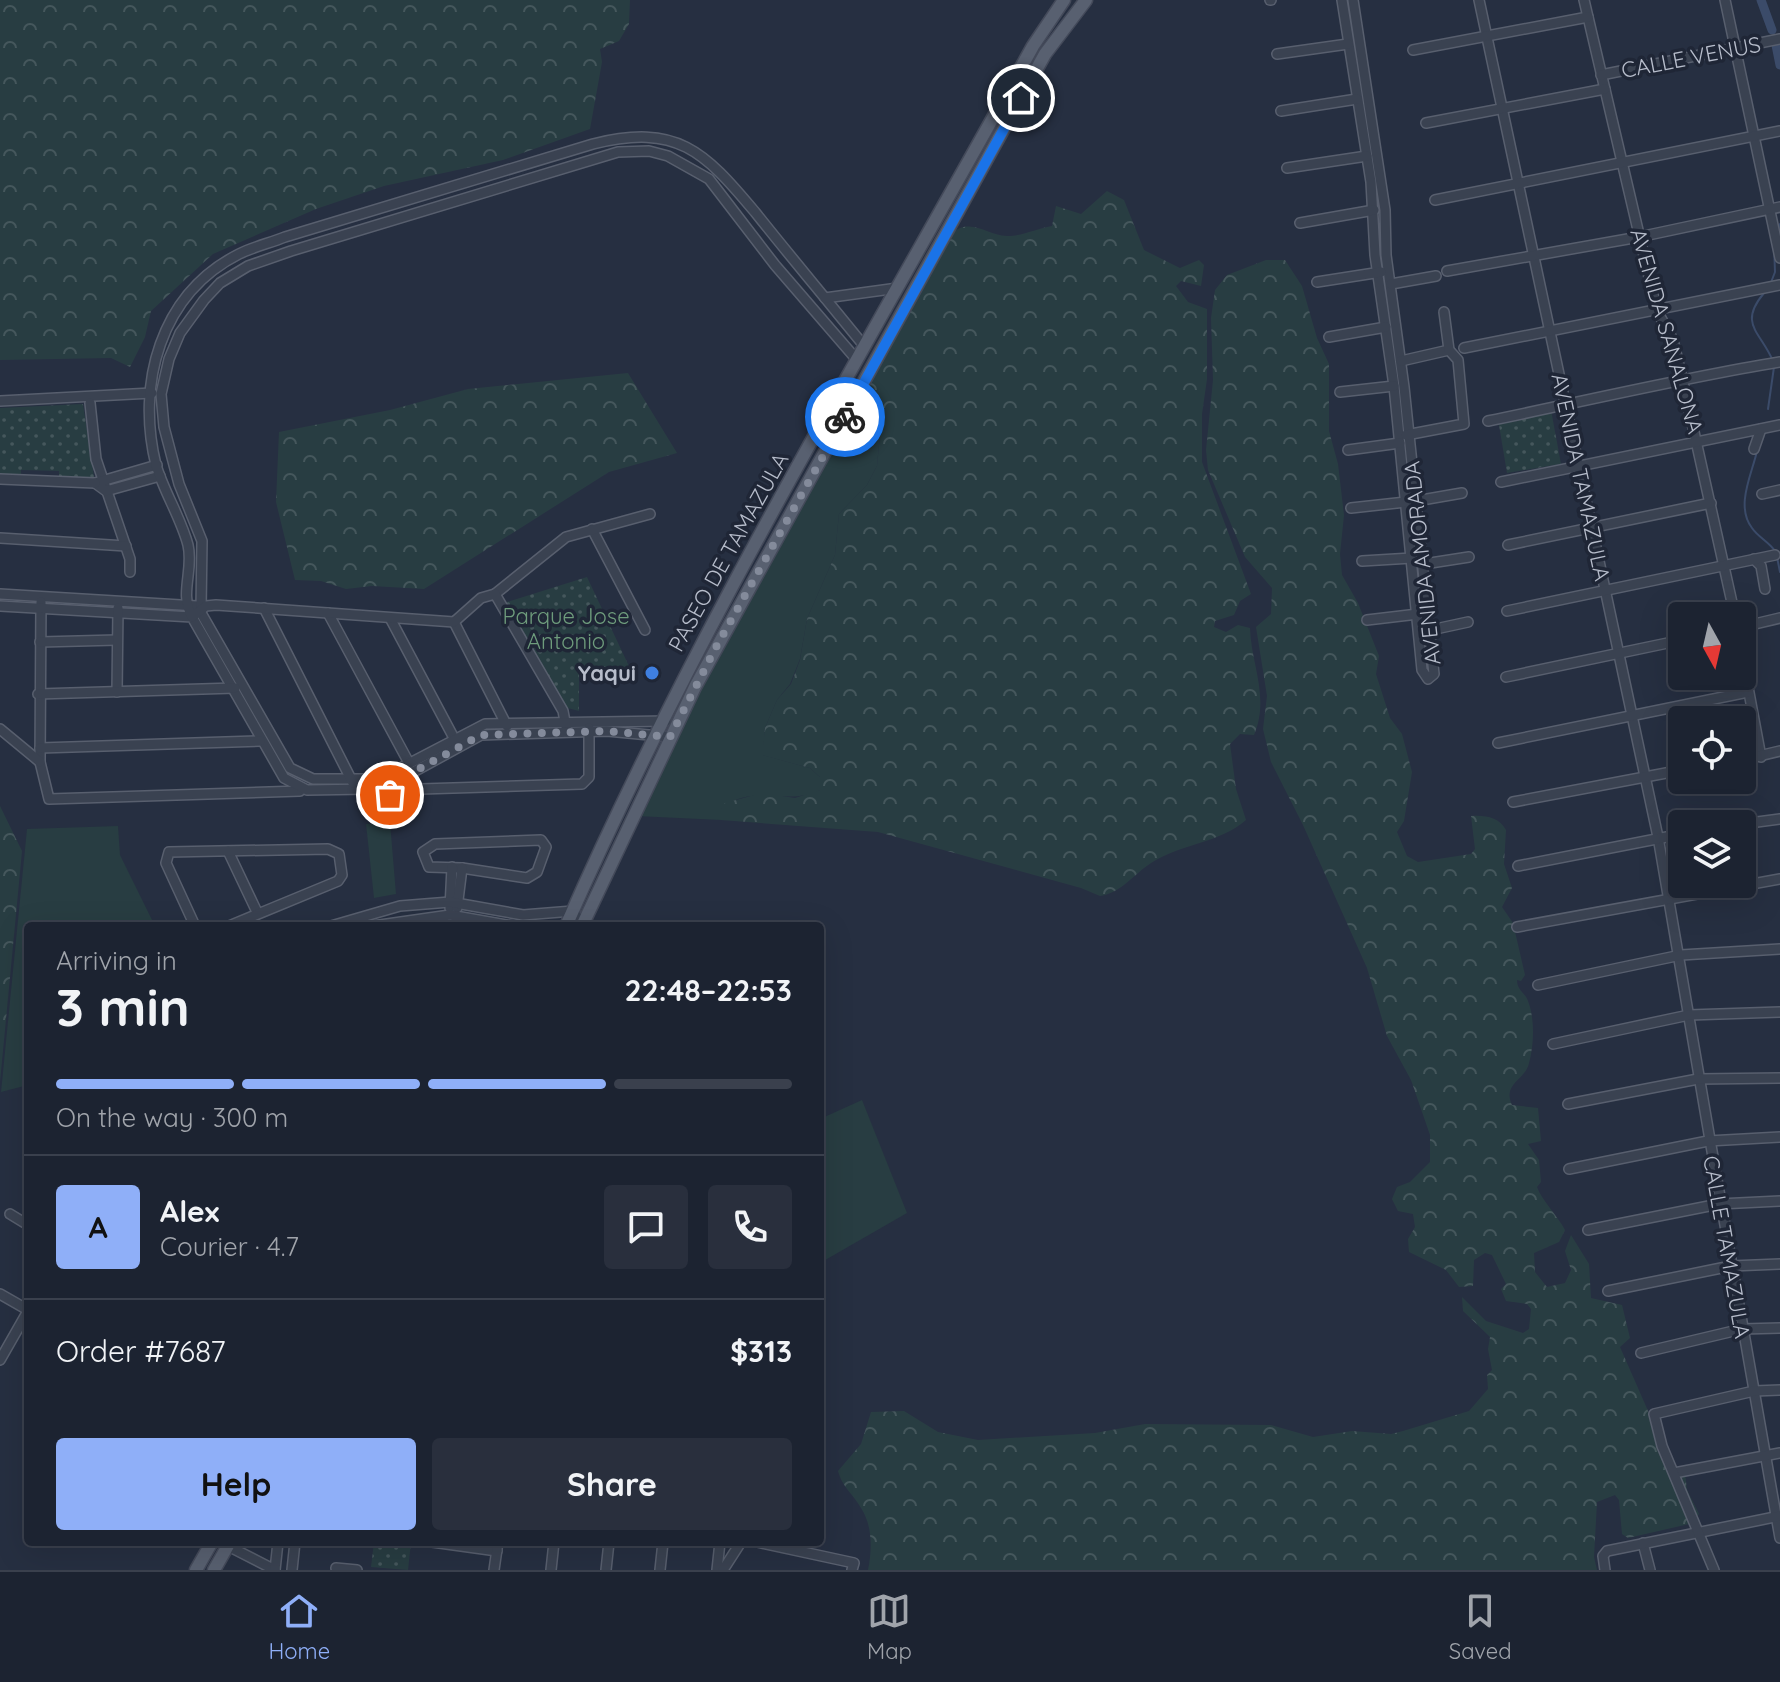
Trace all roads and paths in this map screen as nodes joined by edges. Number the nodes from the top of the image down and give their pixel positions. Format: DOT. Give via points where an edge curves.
graph roads {
  1 [pos="1064,0"];
  2 [pos="1086,0"];
  3 [pos="1342,0"];
  4 [pos="1353,0"];
  5 [pos="1479,0"];
  6 [pos="1584,0"];
  7 [pos="1725,0"];
  8 [pos="1588,17"];
  9 [pos="1486,38"];
  10 [pos="1780,39"];
  11 [pos="1348,44"];
  12 [pos="1737,48"];
  13 [pos="1413,50"];
  14 [pos="1277,54"];
  15 [pos="1601,75"];
  16 [pos="1605,89"];
  17 [pos="1357,99"];
  18 [pos="1504,108"];
  19 [pos="1281,111"];
  20 [pos="1426,123"];
  21 [pos="1780,131"];
  22 [pos="1368,135"];
  23 [pos="1755,135"];
  24 [pos="1367,156"];
  25 [pos="1623,162"];
  26 [pos="527,165"];
  27 [pos="1287,168"];
  28 [pos="532,176"];
  29 [pos="1519,183"];
  30 [pos="1435,200"];
  31 [pos="1775,208"];
  32 [pos="1374,210"];
  33 [pos="755,212"];
  34 [pos="741,222"];
  35 [pos="1300,223"];
  36 [pos="285,237"];
  37 [pos="1639,237"];
  38 [pos="291,251"];
  39 [pos="1536,256"];
  40 [pos="1780,258"];
  41 [pos="1389,271"];
  42 [pos="1447,271"];
  43 [pos="1377,273"];
  44 [pos="1436,276"];
  45 [pos="1317,282"];
  46 [pos="1391,284"];
  47 [pos="1780,285"];
  48 [pos="898,288"];
  49 [pos="825,298"];
  50 [pos="1657,311"];
  51 [pos="1444,312"];
  52 [pos="1386,327"];
  53 [pos="1550,329"];
  54 [pos="1329,337"];
  55 [pos="865,347"];
  56 [pos="1464,348"];
  57 [pos="1449,350"];
  58 [pos="857,360"];
  59 [pos="1401,361"];
  60 [pos="1780,362"];
  61 [pos="1682,378"];
  62 [pos="1394,386"];
  63 [pos="162,392"];
  64 [pos="1340,392"];
  65 [pos="149,393"];
  66 [pos="0,401"];
  67 [pos="90,403"];
  68 [pos="1566,405"];
  69 [pos="1488,421"];
  70 [pos="1780,425"];
  71 [pos="1761,429"];
  72 [pos="1403,438"];
  73 [pos="1698,442"];
  74 [pos="1754,449"];
  75 [pos="1348,450"];
  76 [pos="157,465"];
  77 [pos="1579,466"];
  78 [pos="160,476"];
  79 [pos="0,479"];
  80 [pos="98,481"];
  81 [pos="1501,482"];
  82 [pos="1780,490"];
  83 [pos="106,491"];
  84 [pos="1462,493"];
  85 [pos="1762,494"];
  86 [pos="1411,501"];
  87 [pos="1711,503"];
  88 [pos="1351,508"];
  89 [pos="190,512"];
  90 [pos="650,514"];
  91 [pos="176,518"];
  92 [pos="1592,527"];
  93 [pos="592,529"];
  94 [pos="0,538"];
  95 [pos="1508,545"];
  96 [pos="126,546"];
  97 [pos="1775,555"];
  98 [pos="1469,557"];
  99 [pos="1412,558"];
  100 [pos="1754,559"];
  101 [pos="1362,561"];
  102 [pos="1424,564"];
  103 [pos="1724,566"];
  104 [pos="130,572"];
  105 [pos="1765,589"];
  106 [pos="1605,590"];
  107 [pos="0,594"];
  108 [pos="495,594"];
  109 [pos="41,597"];
  110 [pos="1428,600"];
  111 [pos="1416,601"];
  112 [pos="1732,602"];
  113 [pos="185,604"];
  114 [pos="0,606"];
  115 [pos="118,606"];
  116 [pos="41,608"];
  117 [pos="264,608"];
  118 [pos="201,609"];
  119 [pos="1507,611"];
  120 [pos="328,613"];
  121 [pos="1418,614"];
  122 [pos="192,617"];
  123 [pos="390,618"];
  124 [pos="1780,618"];
  125 [pos="1367,620"];
  126 [pos="454,622"];
  127 [pos="1468,622"];
  128 [pos="1756,624"];
  129 [pos="645,630"];
  130 [pos="1431,630"];
  131 [pos="117,640"];
  132 [pos="40,642"];
  133 [pos="1668,643"];
  134 [pos="1618,653"];
  135 [pos="1506,677"];
  136 [pos="244,686"];
  137 [pos="232,688"];
  138 [pos="117,692"];
  139 [pos="1748,692"];
  140 [pos="38,694"];
  141 [pos="1632,715"];
  142 [pos="566,721"];
  143 [pos="589,721"];
  144 [pos="660,721"];
  145 [pos="506,722"];
  146 [pos="677,723"];
  147 [pos="0,729"];
  148 [pos="567,732"];
  149 [pos="589,732"];
  150 [pos="508,733"];
  151 [pos="653,734"];
  152 [pos="670,737"];
  153 [pos="260,741"];
  154 [pos="456,742"];
  155 [pos="1498,743"];
  156 [pos="40,748"];
  157 [pos="1780,751"];
  158 [pos="1761,757"];
  159 [pos="1756,758"];
  160 [pos="40,762"];
  161 [pos="409,763"];
  162 [pos="1668,772"];
  163 [pos="1646,776"];
  164 [pos="394,780"];
  165 [pos="367,784"];
  166 [pos="354,785"];
  167 [pos="307,790"];
  168 [pos="1513,802"];
  169 [pos="1780,819"];
  170 [pos="1756,822"];
  171 [pos="1668,836"];
  172 [pos="1658,837"];
  173 [pos="228,851"];
  174 [pos="1518,866"];
  175 [pos="457,868"];
  176 [pos="1780,879"];
  177 [pos="1756,883"];
  178 [pos="1668,898"];
  179 [pos="454,902"];
  180 [pos="400,906"];
  181 [pos="573,911"];
  182 [pos="257,912"];
  183 [pos="374,913"];
  184 [pos="490,914"];
  185 [pos="453,915"];
  186 [pos="523,915"];
  187 [pos="403,919"];
  188 [pos="193,922"];
  189 [pos="237,922"];
  190 [pos="344,922"];
  191 [pos="377,922"];
  192 [pos="389,922"];
  193 [pos="507,922"];
  194 [pos="519,922"];
  195 [pos="568,922"];
  196 [pos="580,922"];
  197 [pos="585,922"];
  198 [pos="1517,927"];
  199 [pos="1780,949"];
  200 [pos="1681,955"];
  201 [pos="1538,985"];
  202 [pos="1780,1012"];
  203 [pos="1689,1015"];
  204 [pos="1553,1044"];
  205 [pos="1780,1078"];
  206 [pos="1698,1079"];
  207 [pos="1568,1104"];
  208 [pos="1780,1137"];
  209 [pos="1708,1141"];
  210 [pos="1569,1169"];
  211 [pos="1780,1201"];
  212 [pos="1719,1204"];
  213 [pos="10,1214"];
  214 [pos="24,1223"];
  215 [pos="1588,1230"];
  216 [pos="1780,1264"];
  217 [pos="1731,1266"];
  218 [pos="1608,1291"];
  219 [pos="0,1294"];
  220 [pos="24,1308"];
  221 [pos="24,1317"];
  222 [pos="1780,1328"];
  223 [pos="1742,1329"];
  224 [pos="1641,1353"];
  225 [pos="0,1360"];
  226 [pos="1780,1390"];
  227 [pos="1754,1391"];
  228 [pos="1780,1453"];
  229 [pos="1765,1455"];
  230 [pos="1674,1473"];
  231 [pos="1778,1516"];
  232 [pos="1701,1534"];
  233 [pos="1780,1538"];
  234 [pos="1643,1543"];
  235 [pos="210,1546"];
  236 [pos="228,1546"];
  237 [pos="233,1546"];
  238 [pos="278,1546"];
  239 [pos="295,1546"];
  240 [pos="497,1546"];
  241 [pos="554,1546"];
  242 [pos="609,1546"];
  243 [pos="663,1546"];
  244 [pos="720,1546"];
  245 [pos="738,1546"];
  246 [pos="772,1546"];
  247 [pos="853,1567"];
  248 [pos="336,1568"];
  249 [pos="196,1570"];
  250 [pos="214,1570"];
  251 [pos="275,1570"];
  252 [pos="292,1570"];
  253 [pos="357,1570"];
  254 [pos="494,1570"];
  255 [pos="551,1570"];
  256 [pos="606,1570"];
  257 [pos="660,1570"];
  258 [pos="720,1570"];
  259 [pos="1605,1570"];
  260 [pos="1650,1570"];
  261 [pos="1714,1570"];
  1 -- 48 [label="main road, PASEO DE TAMAZULA"];
  2 -- 146 [label="main road, PASEO DE TAMAZULA" via="1045,54"];
  3 -- 11 [label="street, AVENIDA AMORADA"];
  4 -- 22 [label="street, AVENIDA AMORADA"];
  5 -- 9 [label="street, AVENIDA TAMAZULA"];
  6 -- 8 [label="street, AVENIDA SANALONA"];
  7 -- 12 [label="street"];
  8 -- 9 [label="street"];
  8 -- 15 [label="street, AVENIDA SANALONA"];
  9 -- 13 [label="street"];
  9 -- 18 [label="street, AVENIDA TAMAZULA"];
  10 -- 12 [label="street, CALLE VENUS"];
  11 -- 14 [label="street"];
  11 -- 17 [label="street, AVENIDA AMORADA"];
  12 -- 15 [label="street, CALLE VENUS"];
  12 -- 23 [label="street"];
  15 -- 16 [label="street, AVENIDA SANALONA"];
  16 -- 18 [label="street"];
  16 -- 25 [label="street, AVENIDA SANALONA"];
  17 -- 19 [label="street"];
  17 -- 22 [label="street, AVENIDA AMORADA"];
  18 -- 20 [label="street"];
  18 -- 29 [label="street, AVENIDA TAMAZULA"];
  21 -- 23 [label="street"];
  22 -- 24 [label="street, AVENIDA AMORADA"];
  22 -- 41 [label="street, AVENIDA AMORADA" via="1385,210"];
  23 -- 25 [label="street"];
  23 -- 31 [label="street"];
  24 -- 27 [label="street"];
  24 -- 32 [label="street, AVENIDA AMORADA"];
  25 -- 29 [label="street"];
  25 -- 37 [label="street, AVENIDA SANALONA"];
  26 -- 28 [label="street"];
  26 -- 33 [label="street" via="621,137 662,138 717,166"];
  26 -- 36 [label="street"];
  28 -- 34 [label="street" via="618,152 649,151 709,179"];
  28 -- 38 [label="street"];
  29 -- 30 [label="street"];
  29 -- 39 [label="street, AVENIDA TAMAZULA"];
  31 -- 37 [label="street"];
  31 -- 40 [label="street"];
  32 -- 35 [label="street"];
  32 -- 43 [label="street, AVENIDA AMORADA"];
  33 -- 34 [label="street"];
  33 -- 49 [label="street"];
  34 -- 58 [label="street"];
  36 -- 38 [label="street"];
  36 -- 65 [label="street" via="239,254 194,286 157,347"];
  37 -- 39 [label="street"];
  37 -- 50 [label="street, AVENIDA SANALONA"];
  38 -- 63 [label="street" via="248,266 204,300 180,333"];
  39 -- 42 [label="street"];
  39 -- 53 [label="street, AVENIDA TAMAZULA"];
  41 -- 43 [label="street"];
  41 -- 46 [label="street, AVENIDA AMORADA"];
  43 -- 45 [label="street"];
  43 -- 52 [label="street, AVENIDA AMORADA"];
  44 -- 46 [label="street"];
  46 -- 59 [label="street, AVENIDA AMORADA"];
  47 -- 50 [label="street"];
  48 -- 49 [label="street"];
  48 -- 55 [label="main road, PASEO DE TAMAZULA"];
  49 -- 55 [label="street"];
  50 -- 53 [label="street"];
  50 -- 61 [label="street, AVENIDA SANALONA" via="1673,340"];
  51 -- 57 [label="street"];
  52 -- 54 [label="street"];
  52 -- 62 [label="street, AVENIDA AMORADA"];
  53 -- 56 [label="street"];
  53 -- 68 [label="street, AVENIDA TAMAZULA"];
  55 -- 58 [label="main road, PASEO DE TAMAZULA"];
  57 -- 59 [label="street"];
  57 -- 72 [label="street" via="1458,360 1464,424"];
  58 -- 144 [label="main road, PASEO DE TAMAZULA"];
  59 -- 72 [label="street, AVENIDA AMORADA"];
  60 -- 61 [label="street"];
  61 -- 68 [label="street"];
  61 -- 73 [label="street, AVENIDA SANALONA"];
  62 -- 64 [label="street"];
  62 -- 72 [label="street, AVENIDA AMORADA"];
  63 -- 65 [label="street"];
  63 -- 89 [label="street" via="164,427"];
  65 -- 66 [label="street"];
  65 -- 76 [label="street"];
  67 -- 80 [label="street"];
  68 -- 69 [label="street"];
  68 -- 77 [label="street, AVENIDA TAMAZULA"];
  70 -- 71 [label="street"];
  71 -- 73 [label="street"];
  71 -- 74 [label="street"];
  72 -- 75 [label="street"];
  72 -- 86 [label="street, AVENIDA AMORADA"];
  73 -- 77 [label="street"];
  73 -- 87 [label="street, AVENIDA SANALONA"];
  76 -- 78 [label="street"];
  76 -- 80 [label="street"];
  77 -- 81 [label="street"];
  77 -- 92 [label="street, AVENIDA TAMAZULA"];
  78 -- 83 [label="street"];
  78 -- 91 [label="street"];
  79 -- 80 [label="street"];
  80 -- 83 [label="street"];
  82 -- 85 [label="street"];
  83 -- 96 [label="street"];
  84 -- 86 [label="street"];
  86 -- 88 [label="street"];
  86 -- 99 [label="street, AVENIDA AMORADA"];
  86 -- 102 [label="street, AVENIDA AMORADA"];
  87 -- 92 [label="street"];
  87 -- 103 [label="street, AVENIDA SANALONA"];
  89 -- 91 [label="street"];
  89 -- 118 [label="street" via="202,541"];
  90 -- 93 [label="street"];
  91 -- 113 [label="street" via="188,544"];
  92 -- 95 [label="street"];
  92 -- 106 [label="street, AVENIDA TAMAZULA"];
  93 -- 108 [label="street" via="566,537"];
  93 -- 129 [label="street"];
  94 -- 96 [label="street"];
  96 -- 104 [label="street"];
  97 -- 100 [label="street"];
  98 -- 102 [label="street"];
  99 -- 101 [label="street"];
  99 -- 111 [label="street, AVENIDA AMORADA"];
  100 -- 103 [label="street"];
  100 -- 105 [label="street" via="1761,566"];
  102 -- 110 [label="street, AVENIDA AMORADA"];
  103 -- 106 [label="street"];
  103 -- 112 [label="street, AVENIDA SANALONA"];
  106 -- 119 [label="street"];
  106 -- 134 [label="street, AVENIDA TAMAZULA"];
  107 -- 109 [label="street"];
  108 -- 126 [label="street" via="481,598"];
  108 -- 142 [label="street"];
  109 -- 115 [label="street"];
  109 -- 116 [label="street"];
  110 -- 111 [label="street"];
  110 -- 130 [label="street, AVENIDA AMORADA"];
  111 -- 121 [label="street, AVENIDA AMORADA"];
  113 -- 115 [label="street"];
  113 -- 118 [label="street"];
  113 -- 122 [label="street"];
  114 -- 116 [label="street"];
  115 -- 116 [label="street"];
  115 -- 122 [label="street"];
  115 -- 131 [label="street"];
  116 -- 132 [label="street"];
  117 -- 118 [label="street"];
  117 -- 120 [label="street"];
  117 -- 166 [label="street"];
  118 -- 122 [label="street"];
  118 -- 136 [label="street"];
  120 -- 123 [label="street"];
  120 -- 161 [label="street"];
  121 -- 125 [label="street"];
  121 -- 130 [label="street, AVENIDA AMORADA" via="1422,670 1428,679 1434,674"];
  122 -- 137 [label="street"];
  123 -- 126 [label="street"];
  123 -- 154 [label="street"];
  124 -- 128 [label="street"];
  126 -- 145 [label="street"];
  127 -- 130 [label="street"];
  131 -- 132 [label="street"];
  131 -- 138 [label="street"];
  132 -- 140 [label="street"];
  133 -- 134 [label="street"];
  134 -- 135 [label="street"];
  134 -- 141 [label="street, AVENIDA TAMAZULA"];
  136 -- 137 [label="street"];
  136 -- 166 [label="street" via="290,768 313,779"];
  137 -- 138 [label="street"];
  137 -- 153 [label="street"];
  138 -- 140 [label="street"];
  139 -- 141 [label="street"];
  139 -- 158 [label="street"];
  140 -- 156 [label="street"];
  141 -- 155 [label="street"];
  141 -- 163 [label="street, AVENIDA TAMAZULA"];
  142 -- 143 [label="street"];
  142 -- 145 [label="street"];
  142 -- 148 [label="street"];
  143 -- 144 [label="street"];
  143 -- 149 [label="street"];
  144 -- 146 [label="street"];
  144 -- 151 [label="main road, PASEO DE TAMAZULA"];
  145 -- 150 [label="street"];
  145 -- 154 [label="street" via="475,727"];
  146 -- 152 [label="main road, PASEO DE TAMAZULA"];
  147 -- 160 [label="street"];
  148 -- 149 [label="street"];
  148 -- 150 [label="street"];
  149 -- 151 [label="street"];
  149 -- 164 [label="street" via="589,777 582,784 421,789"];
  150 -- 154 [label="street"];
  151 -- 152 [label="street"];
  151 -- 181 [label="main road, PASEO DE TAMAZULA"];
  152 -- 197 [label="main road, PASEO DE TAMAZULA"];
  153 -- 156 [label="street"];
  153 -- 167 [label="street" via="284,778"];
  154 -- 161 [label="street"];
  154 -- 164 [label="street"];
  156 -- 160 [label="street"];
  157 -- 158 [label="street"];
  158 -- 159 [label="street"];
  160 -- 167 [label="street" via="49,799"];
  161 -- 164 [label="street"];
  162 -- 163 [label="street"];
  163 -- 168 [label="street"];
  163 -- 172 [label="street, AVENIDA TAMAZULA"];
  164 -- 165 [label="street" via="377,770"];
  164 -- 165 [label="street" via="390,795 382,798 373,796"];
  165 -- 166 [label="street"];
  166 -- 167 [label="street"];
  169 -- 170 [label="street"];
  171 -- 172 [label="street"];
  172 -- 174 [label="street"];
  172 -- 178 [label="street, AVENIDA TAMAZULA"];
  173 -- 182 [label="street"];
  173 -- 182 [label="street" via="328,849 339,854 338,881"];
  173 -- 188 [label="street" via="166,855"];
  175 -- 175 [label="street" via="527,878 540,866 546,844 435,844 423,850 429,867"];
  175 -- 179 [label="street"];
  176 -- 177 [label="street"];
  178 -- 198 [label="street"];
  178 -- 200 [label="street, AVENIDA TAMAZULA"];
  179 -- 180 [label="street"];
  179 -- 184 [label="street"];
  179 -- 185 [label="street"];
  180 -- 183 [label="street"];
  180 -- 187 [label="street"];
  181 -- 186 [label="street"];
  181 -- 195 [label="main road, PASEO DE TAMAZULA"];
  181 -- 196 [label="street"];
  182 -- 189 [label="street"];
  183 -- 190 [label="street"];
  183 -- 191 [label="street" via="380,918"];
  184 -- 185 [label="street"];
  184 -- 186 [label="street"];
  184 -- 193 [label="street"];
  185 -- 187 [label="street"];
  186 -- 194 [label="street"];
  187 -- 192 [label="street"];
  199 -- 200 [label="street"];
  200 -- 201 [label="street"];
  200 -- 203 [label="street, CALLE TAMAZULA"];
  202 -- 203 [label="street"];
  203 -- 204 [label="street"];
  203 -- 206 [label="street, CALLE TAMAZULA"];
  205 -- 206 [label="street"];
  206 -- 207 [label="street"];
  206 -- 209 [label="street, CALLE TAMAZULA"];
  208 -- 209 [label="street"];
  209 -- 210 [label="street"];
  209 -- 212 [label="street, CALLE TAMAZULA"];
  211 -- 212 [label="street"];
  212 -- 215 [label="street"];
  212 -- 217 [label="street, CALLE TAMAZULA"];
  213 -- 214 [label="street"];
  216 -- 217 [label="street"];
  217 -- 218 [label="street"];
  217 -- 223 [label="street, CALLE TAMAZULA"];
  219 -- 220 [label="street"];
  221 -- 225 [label="street"];
  222 -- 223 [label="street"];
  223 -- 224 [label="street"];
  223 -- 227 [label="street, CALLE TAMAZULA"];
  226 -- 227 [label="street"];
  227 -- 229 [label="street, CALLE TAMAZULA"];
  227 -- 230 [label="street" via="1654,1414"];
  228 -- 229 [label="street"];
  229 -- 230 [label="street"];
  229 -- 231 [label="street, CALLE TAMAZULA"];
  230 -- 232 [label="street"];
  231 -- 232 [label="street"];
  231 -- 233 [label="street, CALLE TAMAZULA"];
  232 -- 234 [label="street"];
  232 -- 261 [label="street"];
  234 -- 259 [label="street" via="1604,1553"];
  234 -- 260 [label="street"];
  235 -- 249 [label="main road"];
  236 -- 250 [label="main road"];
  237 -- 251 [label="street"];
  238 -- 251 [label="street"];
  239 -- 252 [label="street"];
  240 -- 254 [label="street"];
  241 -- 255 [label="street"];
  242 -- 256 [label="street"];
  243 -- 257 [label="street"];
  244 -- 258 [label="street"];
  245 -- 258 [label="street"];
  246 -- 247 [label="street"];
  248 -- 253 [label="street"];
}
